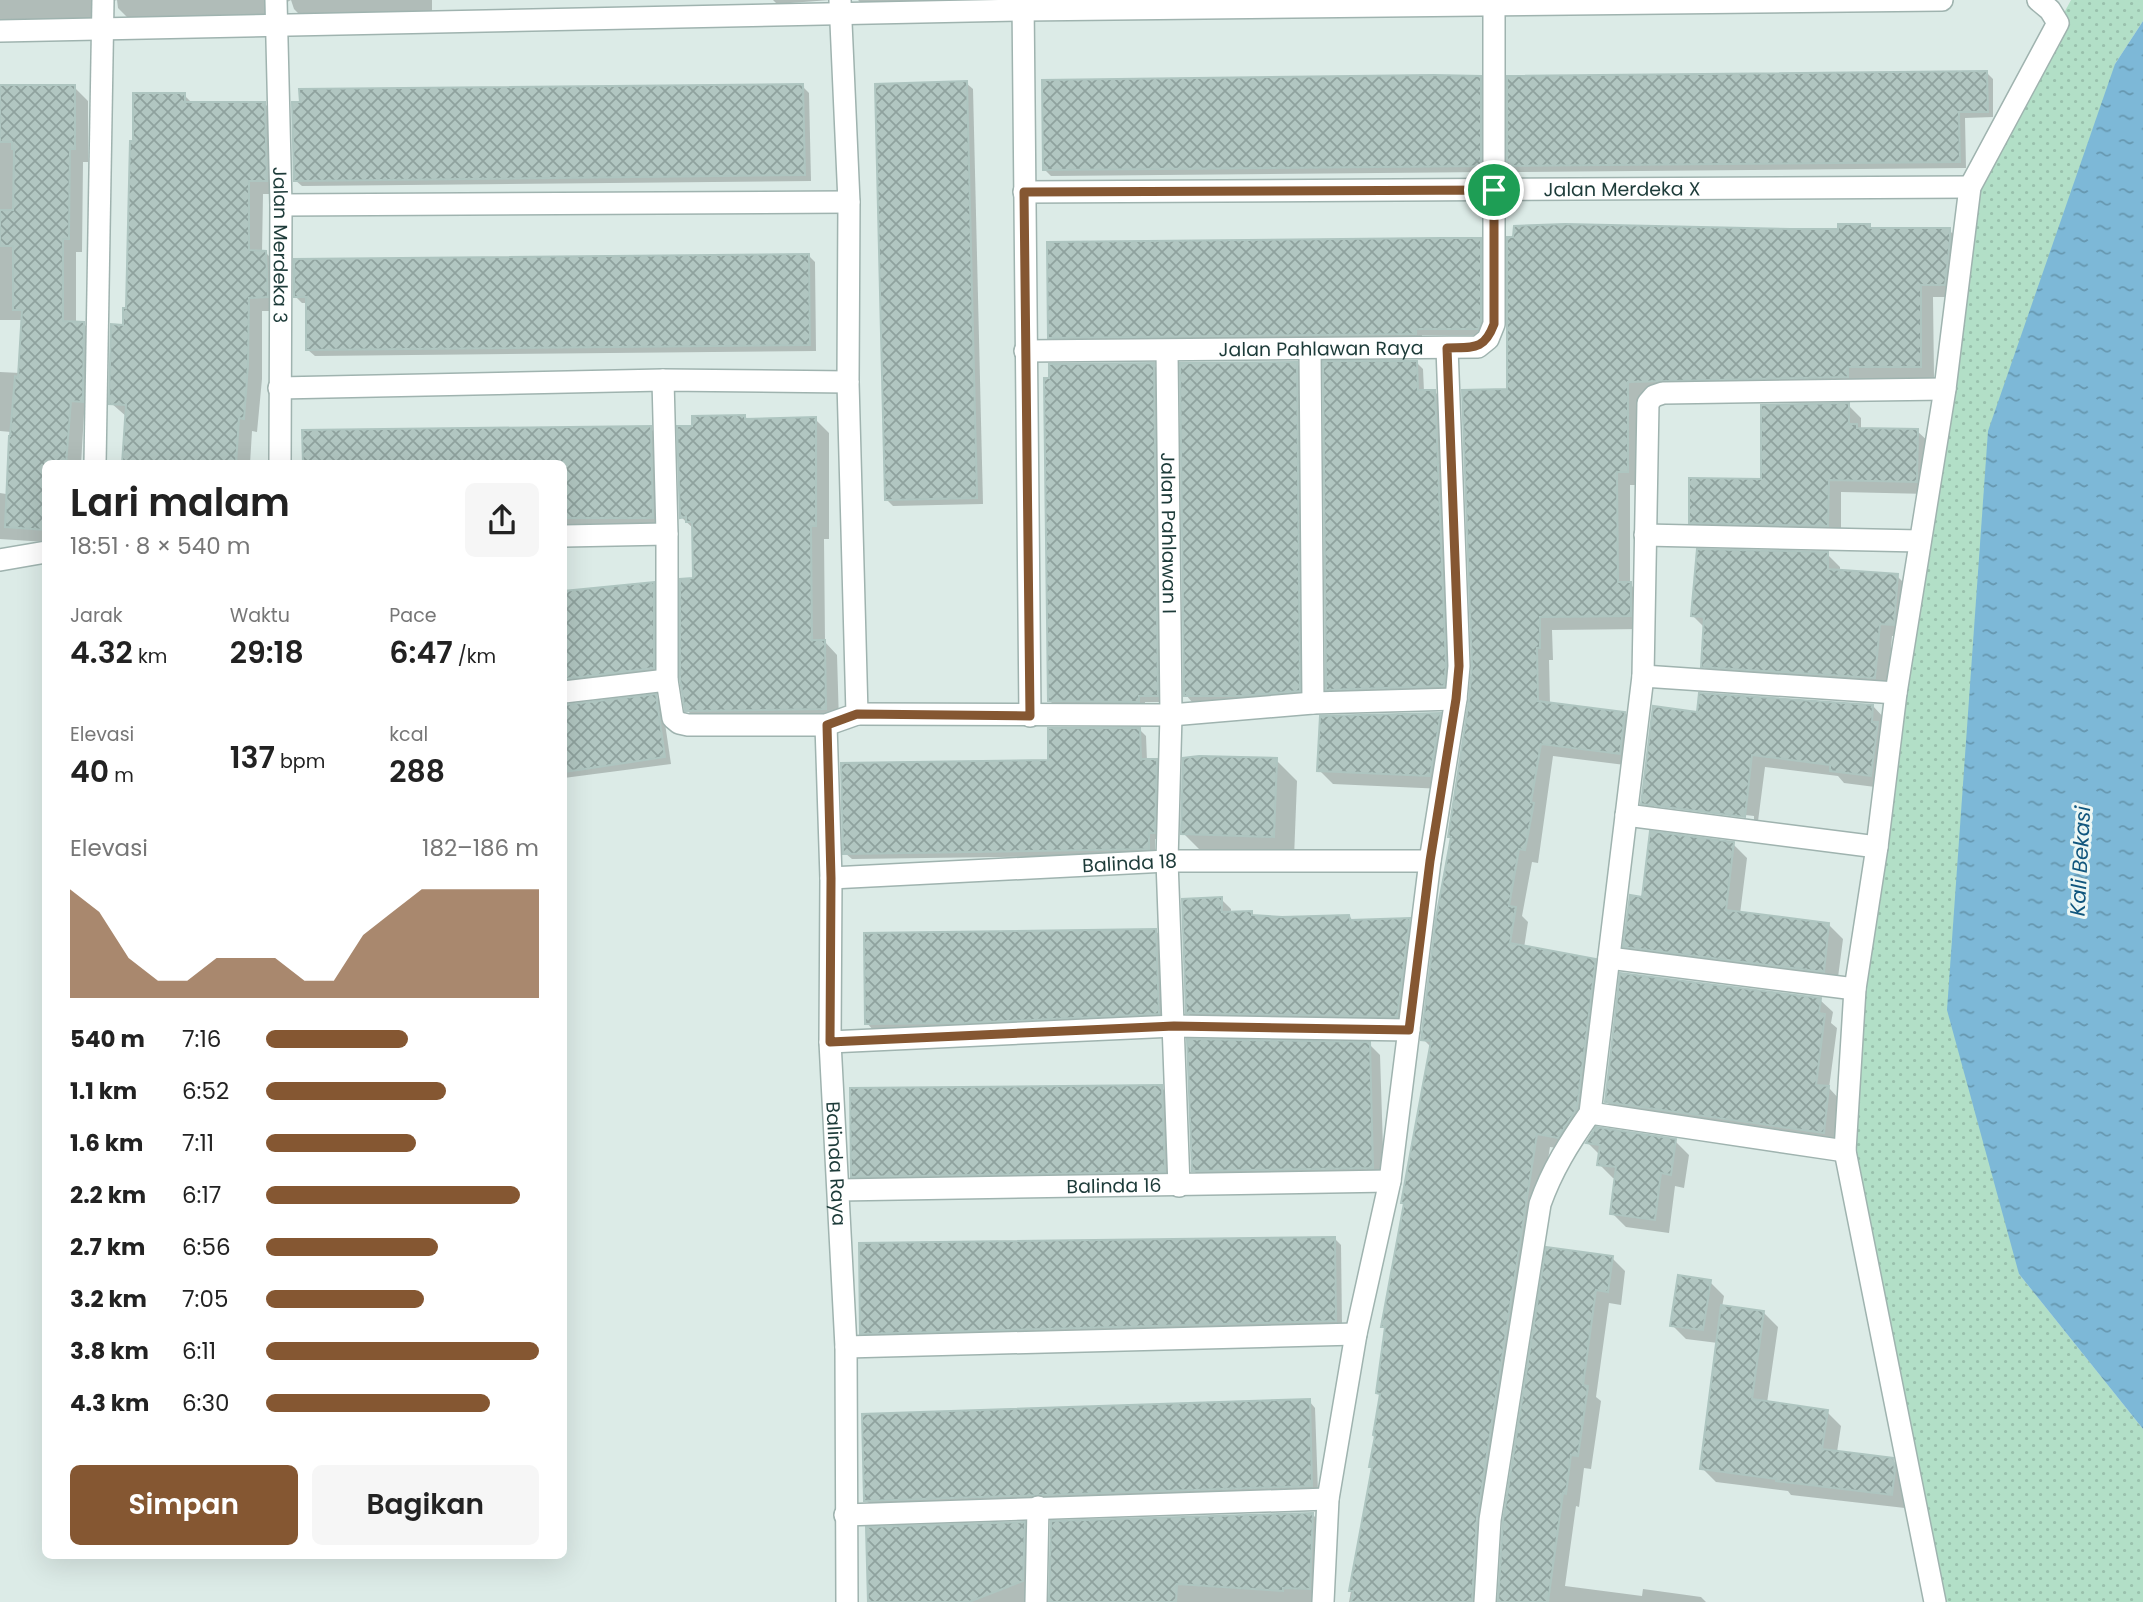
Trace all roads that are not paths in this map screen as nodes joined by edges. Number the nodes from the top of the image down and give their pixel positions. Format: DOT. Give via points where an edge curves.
graph roads {
  1 [pos="103,0"];
  2 [pos="276,0"];
  3 [pos="1896,0"];
  4 [pos="1942,0"];
  5 [pos="2038,0"];
  6 [pos="1752,1"];
  7 [pos="1468,2"];
  8 [pos="1615,2"];
  9 [pos="1331,3"];
  10 [pos="1023,5"];
  11 [pos="1183,5"];
  12 [pos="1494,5"];
  13 [pos="840,8"];
  14 [pos="450,10"];
  15 [pos="276,25"];
  16 [pos="103,29"];
  17 [pos="0,31"];
  18 [pos="1970,187"];
  19 [pos="1494,190"];
  20 [pos="1024,192"];
  21 [pos="849,202"];
  22 [pos="281,205"];
  23 [pos="1447,348"];
  24 [pos="1310,349"];
  25 [pos="1025,351"];
  26 [pos="1167,351"];
  27 [pos="663,380"];
  28 [pos="848,382"];
  29 [pos="279,388"];
  30 [pos="1945,389"];
  31 [pos="95,460"];
  32 [pos="280,460"];
  33 [pos="667,534"];
  34 [pos="1645,535"];
  35 [pos="567,536"];
  36 [pos="1920,541"];
  37 [pos="42,553"];
  38 [pos="0,560"];
  39 [pos="1643,676"];
  40 [pos="667,680"];
  41 [pos="567,692"];
  42 [pos="1896,693"];
  43 [pos="1456,699"];
  44 [pos="1313,704"];
  45 [pos="857,714"];
  46 [pos="1171,715"];
  47 [pos="1030,716"];
  48 [pos="827,725"];
  49 [pos="1626,816"];
  50 [pos="1877,847"];
  51 [pos="1167,861"];
  52 [pos="1430,861"];
  53 [pos="831,878"];
  54 [pos="1609,958"];
  55 [pos="1855,989"];
  56 [pos="1174,1026"];
  57 [pos="1409,1030"];
  58 [pos="830,1042"];
  59 [pos="1590,1113"];
  60 [pos="1845,1151"];
  61 [pos="1390,1181"];
  62 [pos="1179,1186"];
  63 [pos="839,1190"];
  64 [pos="1356,1334"];
  65 [pos="846,1346"];
  66 [pos="1328,1499"];
  67 [pos="1038,1507"];
  68 [pos="845,1515"];
  69 [pos="847,1602"];
  70 [pos="1036,1602"];
  71 [pos="1324,1602"];
  72 [pos="1485,1602"];
  73 [pos="1935,1602"];
  1 -- 16 [label="street"];
  2 -- 15 [label="street, Jalan Merdeka 3"];
  3 -- 4 [label="street"];
  3 -- 6 [label="street"];
  5 -- 18 [label="street" via="2058,23"];
  6 -- 8 [label="street"];
  7 -- 9 [label="street"];
  7 -- 12 [label="street"];
  8 -- 12 [label="street"];
  9 -- 11 [label="street"];
  10 -- 11 [label="street"];
  10 -- 13 [label="street"];
  10 -- 20 [label="street"];
  12 -- 19 [label="street, Jalan Pahlawan Raya"];
  13 -- 14 [label="street"];
  13 -- 21 [label="street"];
  14 -- 15 [label="street"];
  15 -- 16 [label="street"];
  15 -- 22 [label="street, Jalan Merdeka 3"];
  16 -- 17 [label="street"];
  16 -- 31 [label="street"];
  18 -- 19 [label="street, Jalan Merdeka X"];
  18 -- 30 [label="street"];
  19 -- 20 [label="street, Jalan Merdeka X"];
  19 -- 23 [label="street, Jalan Pahlawan Raya" via="1494,324 1478,347"];
  20 -- 25 [label="street"];
  21 -- 22 [label="street"];
  21 -- 28 [label="street"];
  22 -- 29 [label="street, Jalan Merdeka 3"];
  23 -- 24 [label="street, Jalan Pahlawan Raya"];
  23 -- 43 [label="street" via="1459,666"];
  24 -- 26 [label="street, Jalan Pahlawan Raya"];
  24 -- 44 [label="street"];
  25 -- 26 [label="street, Jalan Pahlawan Raya"];
  25 -- 47 [label="street"];
  26 -- 46 [label="street, Jalan Pahlawan I"];
  27 -- 28 [label="street"];
  27 -- 29 [label="street"];
  27 -- 33 [label="street"];
  28 -- 45 [label="street"];
  29 -- 32 [label="street, Jalan Merdeka 3"];
  30 -- 34 [label="street" via="1654,396 1648,403"];
  30 -- 36 [label="street"];
  33 -- 35 [label="street"];
  33 -- 40 [label="street"];
  34 -- 36 [label="street"];
  34 -- 39 [label="street"];
  36 -- 42 [label="street"];
  37 -- 38 [label="street"];
  39 -- 42 [label="street"];
  39 -- 49 [label="street"];
  40 -- 41 [label="street"];
  40 -- 48 [label="street" via="673,718 680,723"];
  42 -- 50 [label="street"];
  43 -- 44 [label="street"];
  43 -- 52 [label="street"];
  44 -- 46 [label="street"];
  45 -- 47 [label="street"];
  45 -- 48 [label="street"];
  46 -- 47 [label="street"];
  46 -- 51 [label="street, Jalan Pahlawan I"];
  48 -- 53 [label="street, Balinda Raya"];
  49 -- 50 [label="street"];
  49 -- 54 [label="street"];
  50 -- 55 [label="street"];
  51 -- 52 [label="street, Balinda 18"];
  51 -- 53 [label="street, Balinda 18"];
  51 -- 56 [label="street, Jalan Pahlawan I"];
  52 -- 57 [label="street"];
  53 -- 58 [label="street, Balinda Raya"];
  54 -- 55 [label="street"];
  54 -- 59 [label="street"];
  55 -- 60 [label="street"];
  56 -- 57 [label="street"];
  56 -- 58 [label="street"];
  56 -- 62 [label="street, Jalan Pahlawan I"];
  57 -- 61 [label="street"];
  58 -- 63 [label="street, Balinda Raya"];
  59 -- 60 [label="street"];
  59 -- 72 [label="street" via="1562,1153 1540,1204 1490,1520"];
  60 -- 73 [label="street"];
  61 -- 62 [label="street, Balinda 16"];
  61 -- 64 [label="street"];
  62 -- 63 [label="street, Balinda 16"];
  63 -- 65 [label="street, Balinda Raya"];
  64 -- 65 [label="street"];
  64 -- 66 [label="street"];
  65 -- 68 [label="street, Balinda Raya"];
  66 -- 67 [label="street"];
  66 -- 71 [label="street"];
  67 -- 68 [label="street"];
  67 -- 70 [label="street"];
  68 -- 69 [label="street, Balinda Raya"];
}
